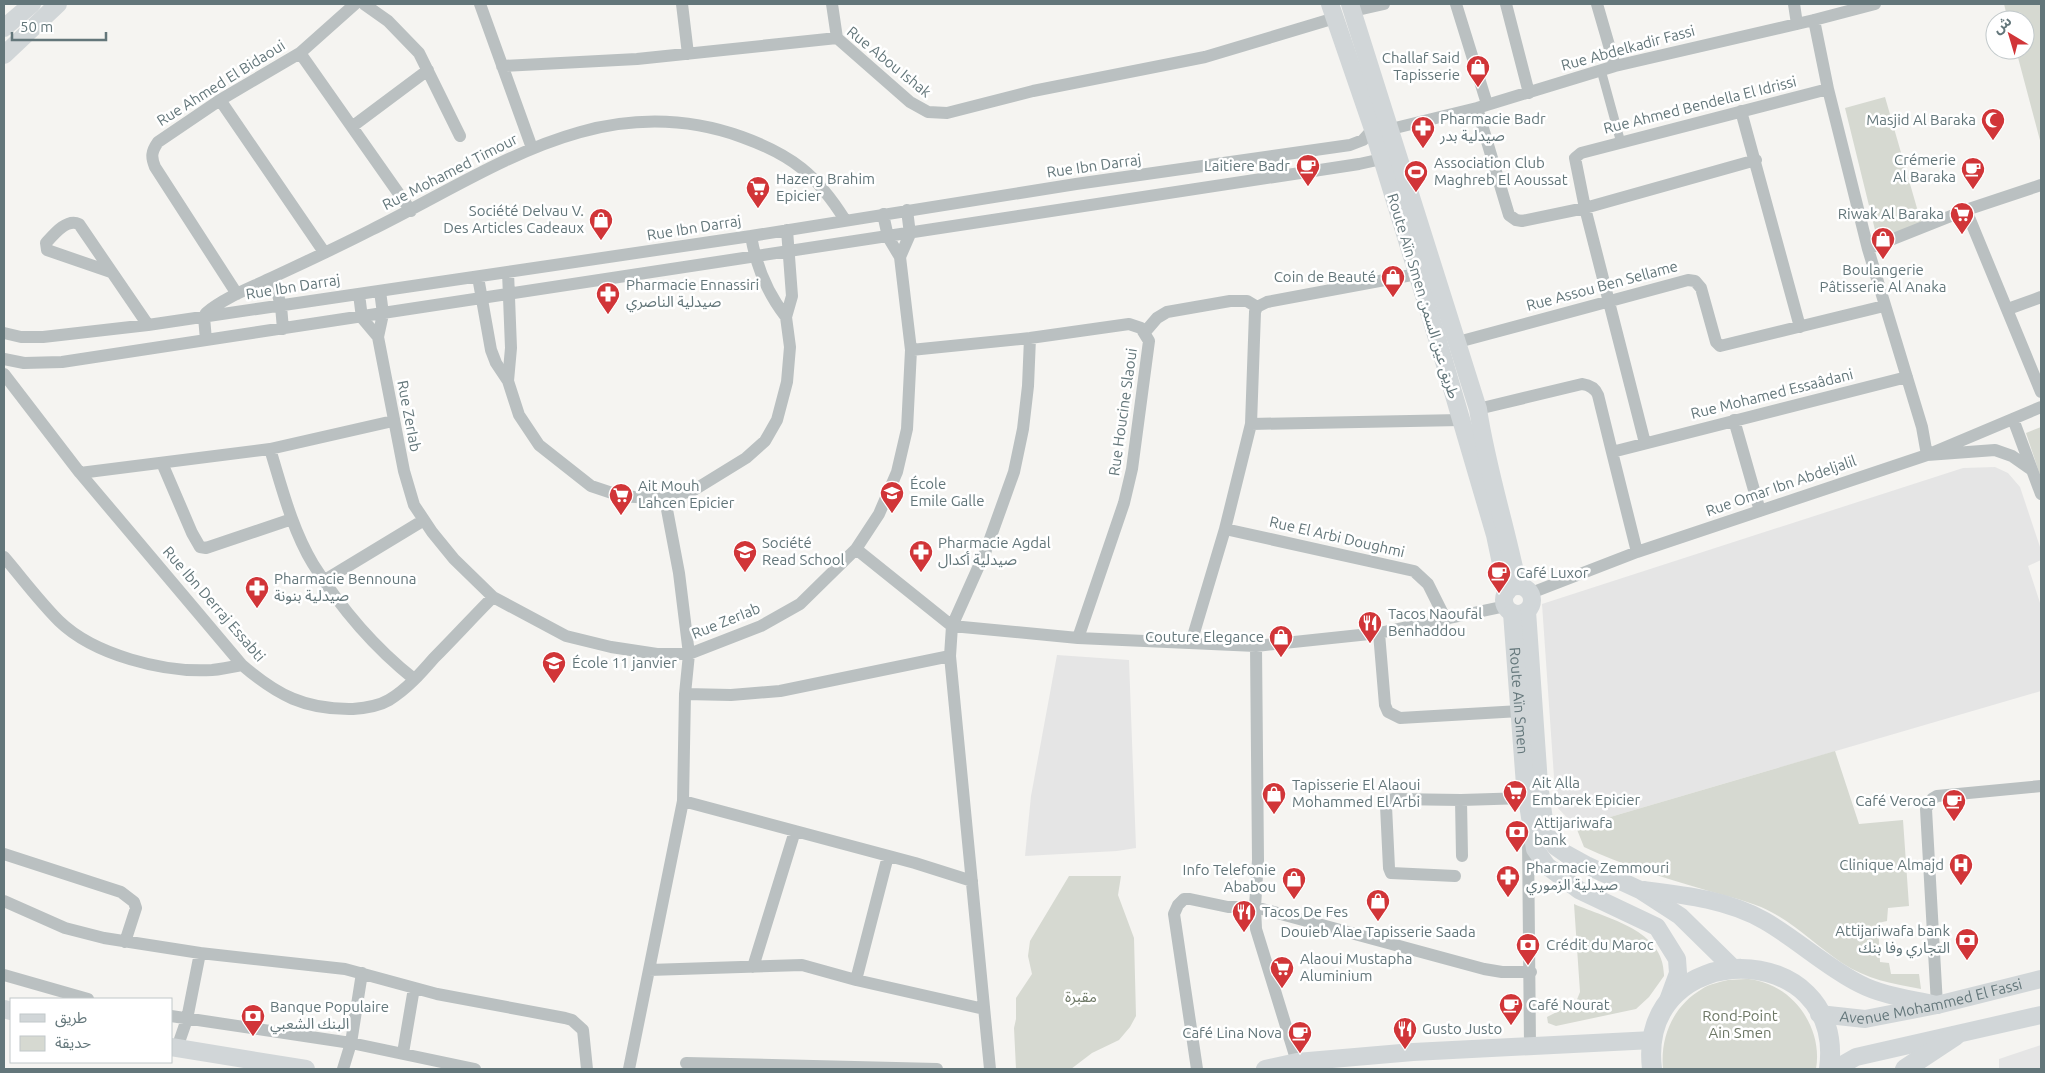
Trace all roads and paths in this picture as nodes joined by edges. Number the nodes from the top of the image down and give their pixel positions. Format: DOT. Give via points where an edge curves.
graph roads {
  1 [pos="32,4"];
  2 [pos="58,4"];
  3 [pos="354,4"];
  4 [pos="364,4"];
  5 [pos="480,4"];
  6 [pos="682,4"];
  7 [pos="832,4"];
  8 [pos="1384,4"];
  9 [pos="1456,4"];
  10 [pos="1506,4"];
  11 [pos="1596,4"];
  12 [pos="1794,4"];
  13 [pos="1875,4"];
  14 [pos="1351,8"];
  15 [pos="1332,11"];
  16 [pos="1814,20"];
  17 [pos="1797,24"];
  18 [pos="4,28"];
  19 [pos="837,38"];
  20 [pos="300,53"];
  21 [pos="688,54"];
  22 [pos="4,55"];
  23 [pos="502,66"];
  24 [pos="1615,66"];
  25 [pos="428,70"];
  26 [pos="1601,70"];
  27 [pos="1828,89"];
  28 [pos="1529,93"];
  29 [pos="220,100"];
  30 [pos="1482,106"];
  31 [pos="1741,111"];
  32 [pos="352,126"];
  33 [pos="1373,129"];
  34 [pos="1391,129"];
  35 [pos="460,136"];
  36 [pos="1621,142"];
  37 [pos="532,148"];
  38 [pos="1279,156"];
  39 [pos="1382,159"];
  40 [pos="1756,160"];
  41 [pos="1283,176"];
  42 [pos="1076,184"];
  43 [pos="2041,185"];
  44 [pos="1080,207"];
  45 [pos="1585,208"];
  46 [pos="907,210"];
  47 [pos="1966,210"];
  48 [pos="411,211"];
  49 [pos="883,214"];
  50 [pos="845,220"];
  51 [pos="788,230"];
  52 [pos="910,234"];
  53 [pos="751,236"];
  54 [pos="888,238"];
  55 [pos="1868,249"];
  56 [pos="324,252"];
  57 [pos="789,252"];
  58 [pos="755,257"];
  59 [pos="900,257"];
  60 [pos="111,272"];
  61 [pos="508,272"];
  62 [pos="1417,274"];
  63 [pos="273,277"];
  64 [pos="478,277"];
  65 [pos="380,290"];
  66 [pos="238,294"];
  67 [pos="360,294"];
  68 [pos="510,295"];
  69 [pos="2041,297"];
  70 [pos="481,300"];
  71 [pos="1608,301"];
  72 [pos="281,306"];
  73 [pos="1884,306"];
  74 [pos="2008,309"];
  75 [pos="1256,310"];
  76 [pos="383,314"];
  77 [pos="204,317"];
  78 [pos="786,317"];
  79 [pos="362,318"];
  80 [pos="148,325"];
  81 [pos="1800,327"];
  82 [pos="283,329"];
  83 [pos="1145,332"];
  84 [pos="4,336"];
  85 [pos="378,337"];
  86 [pos="1030,338"];
  87 [pos="206,340"];
  88 [pos="1458,342"];
  89 [pos="911,350"];
  90 [pos="4,359"];
  91 [pos="4,374"];
  92 [pos="1906,377"];
  93 [pos="508,381"];
  94 [pos="2041,392"];
  95 [pos="2041,407"];
  96 [pos="1478,409"];
  97 [pos="2014,419"];
  98 [pos="1461,420"];
  99 [pos="1734,420"];
  100 [pos="393,421"];
  101 [pos="1251,424"];
  102 [pos="1645,442"];
  103 [pos="270,449"];
  104 [pos="1612,452"];
  105 [pos="1926,455"];
  106 [pos="162,463"];
  107 [pos="2032,470"];
  108 [pos="80,473"];
  109 [pos="2041,494"];
  110 [pos="665,499"];
  111 [pos="1760,511"];
  112 [pos="292,519"];
  113 [pos="424,520"];
  114 [pos="1225,529"];
  115 [pos="856,549"];
  116 [pos="1637,552"];
  117 [pos="4,557"];
  118 [pos="325,580"];
  119 [pos="493,597"];
  120 [pos="1517,600"];
  121 [pos="1446,620"];
  122 [pos="952,626"];
  123 [pos="1379,632"];
  124 [pos="1078,638"];
  125 [pos="1192,643"];
  126 [pos="1256,646"];
  127 [pos="689,654"];
  128 [pos="950,656"];
  129 [pos="242,665"];
  130 [pos="414,679"];
  131 [pos="685,694"];
  132 [pos="1520,712"];
  133 [pos="2041,786"];
  134 [pos="1461,800"];
  135 [pos="683,801"];
  136 [pos="1527,805"];
  137 [pos="795,831"];
  138 [pos="4,854"];
  139 [pos="888,856"];
  140 [pos="1462,856"];
  141 [pos="1455,876"];
  142 [pos="972,881"];
  143 [pos="1640,890"];
  144 [pos="5,904"];
  145 [pos="1254,907"];
  146 [pos="125,942"];
  147 [pos="200,953"];
  148 [pos="753,967"];
  149 [pos="1733,968"];
  150 [pos="649,970"];
  151 [pos="1531,972"];
  152 [pos="362,973"];
  153 [pos="4,975"];
  154 [pos="2041,979"];
  155 [pos="856,980"];
  156 [pos="414,988"];
  157 [pos="84,998"];
  158 [pos="1937,1005"];
  159 [pos="1665,1008"];
  160 [pos="984,1010"];
  161 [pos="1819,1014"];
  162 [pos="2041,1015"];
  163 [pos="172,1016"];
  164 [pos="187,1019"];
  165 [pos="1955,1036"];
  166 [pos="1653,1040"];
  167 [pos="350,1043"];
  168 [pos="1530,1046"];
  169 [pos="174,1047"];
  170 [pos="403,1053"];
  171 [pos="1296,1062"];
  172 [pos="686,1063"];
  173 [pos="306,1069"];
  174 [pos="343,1069"];
  175 [pos="475,1069"];
  176 [pos="587,1069"];
  177 [pos="629,1069"];
  178 [pos="937,1069"];
  179 [pos="990,1069"];
  180 [pos="1197,1069"];
  181 [pos="1265,1069"];
  182 [pos="1652,1069"];
  183 [pos="1829,1069"];
  184 [pos="1835,1069"];
  185 [pos="1905,1069"];
  1 -- 18 [label="main road"];
  2 -- 22 [label="main road"];
  3 -- 20 [label="street, Rue Ahmed El Bidaoui"];
  4 -- 25 [label="street" via="407,40"];
  5 -- 23 [label="street"];
  6 -- 21 [label="street"];
  7 -- 19 [label="street"];
  8 -- 14 [label="street"];
  9 -- 30 [label="street"];
  10 -- 28 [label="street"];
  11 -- 24 [label="street"];
  12 -- 17 [label="street"];
  13 -- 16 [label="street, Rue Abdelkadir Fassi"];
  14 -- 34 [label="main road, Route Aïn Smen طريق عين السمن"];
  15 -- 19 [label="street, Rue Abou Ishak" via="1204,57 1033,91 939,114 922,110 910,102"];
  15 -- 33 [label="main road, Route Aïn Smen طريق عين السمن"];
  16 -- 17 [label="street, Rue Abdelkadir Fassi"];
  16 -- 27 [label="street"];
  17 -- 24 [label="street, Rue Abdelkadir Fassi"];
  19 -- 21 [label="street, Rue Abou Ishak"];
  20 -- 29 [label="street, Rue Ahmed El Bidaoui"];
  20 -- 32 [label="street, Rue Ahmed El Bidaoui"];
  21 -- 23 [label="street, Rue Abou Ishak"];
  23 -- 37 [label="street"];
  24 -- 26 [label="street, Rue Abdelkadir Fassi"];
  25 -- 32 [label="street"];
  25 -- 35 [label="street"];
  26 -- 28 [label="street, Rue Abdelkadir Fassi"];
  26 -- 36 [label="street"];
  27 -- 31 [label="street, Rue Ahmed Bendella El Idrissi"];
  27 -- 55 [label="street"];
  28 -- 30 [label="street, Rue Abdelkadir Fassi"];
  29 -- 56 [label="street"];
  29 -- 66 [label="street, Rue Ahmed El Bidaoui" via="158,142 151,157"];
  30 -- 34 [label="street, Rue Abdelkadir Fassi"];
  30 -- 45 [label="street" via="1509,215 1522,221"];
  31 -- 36 [label="street, Rue Ahmed Bendella El Idrissi"];
  31 -- 40 [label="street"];
  32 -- 48 [label="street, Rue Ahmed El Bidaoui"];
  33 -- 38 [label="street, Rue Ibn Darraj" via="1363,140 1350,145"];
  33 -- 39 [label="main road, Route Aïn Smen طريق عين السمن"];
  34 -- 88 [label="main road, Route Aïn Smen طريق عين السمن"];
  36 -- 45 [label="street, Rue Ahmed Bendella El Idrissi" via="1581,153 1575,161"];
  37 -- 48 [label="street, Rue Mohamed Timour"];
  37 -- 50 [label="street, Rue Mohamed Timour" via="592,128 631,122 690,125 728,132 776,151 803,168 830,196"];
  38 -- 41 [label="street"];
  38 -- 42 [label="street, Rue Ibn Darraj"];
  39 -- 41 [label="street"];
  39 -- 62 [label="main road, Route Aïn Smen طريق عين السمن"];
  40 -- 45 [label="street"];
  40 -- 81 [label="street"];
  41 -- 44 [label="street"];
  42 -- 44 [label="street"];
  42 -- 46 [label="street, Rue Ibn Darraj"];
  43 -- 47 [label="street"];
  44 -- 52 [label="street"];
  45 -- 71 [label="street"];
  46 -- 49 [label="street, Rue Ibn Darraj"];
  46 -- 52 [label="street"];
  47 -- 55 [label="street"];
  47 -- 74 [label="street"];
  48 -- 56 [label="street, Rue Mohamed Timour"];
  49 -- 50 [label="street, Rue Ibn Darraj"];
  49 -- 54 [label="street, Rue ZerIab"];
  50 -- 51 [label="street, Rue Ibn Darraj"];
  51 -- 53 [label="street, Rue Ibn Darraj"];
  51 -- 57 [label="street"];
  52 -- 54 [label="street"];
  52 -- 59 [label="street"];
  53 -- 58 [label="street"];
  53 -- 61 [label="street, Rue Ibn Darraj"];
  54 -- 57 [label="street"];
  54 -- 59 [label="street, Rue ZerIab"];
  55 -- 73 [label="street"];
  56 -- 63 [label="street, Rue Mohamed Timour"];
  57 -- 58 [label="street"];
  57 -- 78 [label="street" via="792,296"];
  58 -- 68 [label="street"];
  58 -- 78 [label="street"];
  59 -- 89 [label="street, Rue ZerIab"];
  60 -- 60 [label="street" via="85,230 74,221 68,222 46,243 52,252"];
  60 -- 80 [label="street"];
  61 -- 64 [label="street, Rue Ibn Darraj"];
  61 -- 68 [label="street"];
  62 -- 75 [label="street" via="1267,302"];
  62 -- 98 [label="main road, Route Aïn Smen طريق عين السمن"];
  63 -- 66 [label="street, Rue Mohamed Timour"];
  63 -- 72 [label="street"];
  64 -- 65 [label="street, Rue Ibn Darraj"];
  64 -- 70 [label="street"];
  65 -- 67 [label="street, Rue Ibn Darraj"];
  65 -- 76 [label="street, Rue ZerIab"];
  66 -- 77 [label="street, Rue Mohamed Timour"];
  67 -- 72 [label="street, Rue Ibn Darraj"];
  67 -- 79 [label="street"];
  68 -- 70 [label="street"];
  68 -- 93 [label="street"];
  69 -- 74 [label="street"];
  70 -- 76 [label="street"];
  70 -- 93 [label="street" via="490,350"];
  71 -- 81 [label="street, Rue Assou Ben Sellame" via="1692,280 1701,288 1716,342 1720,346"];
  71 -- 88 [label="street, Rue Assou Ben Sellame"];
  71 -- 102 [label="street"];
  72 -- 77 [label="street, Rue Ibn Darraj"];
  72 -- 82 [label="street"];
  73 -- 81 [label="street, Rue Assou Ben Sellame"];
  73 -- 92 [label="street"];
  74 -- 94 [label="street"];
  75 -- 83 [label="street" via="1247,301 1230,301 1167,312"];
  75 -- 101 [label="street"];
  76 -- 79 [label="street"];
  76 -- 85 [label="street, Rue ZerIab"];
  77 -- 80 [label="street, Rue Ibn Darraj"];
  77 -- 87 [label="street"];
  78 -- 110 [label="street" via="790,347 787,382 778,420 765,442 716,478 694,490"];
  79 -- 82 [label="street"];
  79 -- 85 [label="street, Rue ZerIab"];
  80 -- 84 [label="street, Rue Ibn Darraj" via="43,337"];
  82 -- 87 [label="street"];
  83 -- 86 [label="street, Rue Houcine Slaoui" via="1129,324"];
  83 -- 124 [label="street, Rue Houcine Slaoui" via="1149,344 1129,485"];
  85 -- 100 [label="street, Rue ZerIab"];
  86 -- 89 [label="street, Rue Houcine Slaoui"];
  86 -- 122 [label="street" via="1023,429 1014,472 986,550"];
  87 -- 90 [label="street" via="62,362 24,363"];
  88 -- 96 [label="main road, Route Aïn Smen طريق عين السمن"];
  89 -- 115 [label="street, Rue ZerIab" via="907,429 897,472 878,514"];
  91 -- 108 [label="street, Rue Ibn Derraj Essabti"];
  92 -- 99 [label="street, Rue Mohamed Essaâdani"];
  92 -- 105 [label="street" via="1922,428"];
  93 -- 110 [label="street" via="519,415 538,445 560,464 591,486 621,496"];
  95 -- 97 [label="street, Rue Omar Ibn Abdeljalil"];
  96 -- 104 [label="street" via="1587,384 1598,395"];
  96 -- 120 [label="main road, Route Aïn Smen طريق عين السمن" via="1483,443 1506,526"];
  97 -- 105 [label="street, Rue Omar Ibn Abdeljalil"];
  97 -- 107 [label="street"];
  98 -- 101 [label="street"];
  98 -- 120 [label="main road, Route Aïn Smen طريق عين السمن"];
  99 -- 102 [label="street, Rue Mohamed Essaâdani"];
  99 -- 111 [label="street"];
  100 -- 103 [label="street"];
  100 -- 113 [label="street, Rue ZerIab" via="414,504"];
  101 -- 114 [label="street"];
  102 -- 104 [label="street, Rue Mohamed Essaâdani"];
  103 -- 106 [label="street"];
  103 -- 112 [label="street"];
  104 -- 116 [label="street"];
  105 -- 107 [label="street" via="1995,450 2012,456"];
  105 -- 111 [label="street, Rue Omar Ibn Abdeljalil"];
  106 -- 108 [label="street"];
  106 -- 112 [label="street" via="200,547 206,548"];
  107 -- 109 [label="street"];
  108 -- 129 [label="street, Rue Ibn Derraj Essabti"];
  110 -- 127 [label="street" via="679,573"];
  111 -- 116 [label="street, Rue Omar Ibn Abdeljalil"];
  112 -- 118 [label="street"];
  113 -- 118 [label="street"];
  113 -- 119 [label="street, Rue ZerIab" via="454,559"];
  114 -- 121 [label="street, Rue El Arbi Doughmi" via="1414,571 1428,584"];
  114 -- 125 [label="street"];
  115 -- 122 [label="street"];
  115 -- 127 [label="street, Rue ZerIab" via="800,604 761,626"];
  116 -- 120 [label="street, Rue Omar Ibn Abdeljalil"];
  117 -- 129 [label="street" via="59,621 106,651 138,661 176,667 211,670"];
  118 -- 130 [label="street" via="366,634"];
  119 -- 127 [label="street, Rue ZerIab" via="566,636 612,647"];
  119 -- 130 [label="street, Rue Ibn Derraj Essabti"];
  120 -- 121 [label="street, Rue Omar Ibn Abdeljalil"];
  120 -- 132 [label="main road, Route Aïn Smen"];
  120 -- 143 [label="main road, Route Aïn Smen" via="1546,834 1556,847 1580,862"];
  121 -- 123 [label="street, Rue Omar Ibn Abdeljalil"];
  122 -- 124 [label="street, Rue Omar Ibn Abdeljalil"];
  122 -- 128 [label="street"];
  123 -- 126 [label="street, Rue Omar Ibn Abdeljalil"];
  123 -- 132 [label="street" via="1385,705 1393,716"];
  124 -- 125 [label="street, Rue Omar Ibn Abdeljalil"];
  125 -- 126 [label="street, Rue Omar Ibn Abdeljalil"];
  126 -- 145 [label="street" via="1258,860"];
  127 -- 131 [label="street"];
  128 -- 131 [label="street" via="780,691"];
  128 -- 142 [label="street"];
  129 -- 130 [label="street, Rue Ibn Derraj Essabti" via="266,685 291,699 316,707 366,708 388,701"];
  131 -- 135 [label="street"];
  132 -- 136 [label="main road, Route Aïn Smen"];
  133 -- 158 [label="street" via="1937,796 1928,804"];
  134 -- 136 [label="street"];
  134 -- 140 [label="street"];
  134 -- 141 [label="street" via="1393,799 1386,806 1391,873"];
  135 -- 137 [label="street"];
  135 -- 150 [label="street"];
  136 -- 151 [label="street"];
  136 -- 159 [label="main road, Route Aïn Smen" via="1535,849 1547,866 1579,890 1658,927 1668,941 1677,959 1678,973"];
  137 -- 139 [label="street"];
  137 -- 148 [label="street"];
  138 -- 146 [label="street" via="121,892 130,898 136,908"];
  139 -- 142 [label="street"];
  139 -- 155 [label="street"];
  142 -- 160 [label="street"];
  143 -- 149 [label="main road, Route Aïn Smen" via="1680,916"];
  143 -- 158 [label="main road" via="1725,903 1765,920 1840,974 1862,985"];
  144 -- 146 [label="street" via="65,928"];
  145 -- 151 [label="street" via="1440,959 1502,972"];
  145 -- 171 [label="street" via="1256,929"];
  145 -- 180 [label="street" via="1228,907 1184,899 1174,914"];
  146 -- 147 [label="street"];
  147 -- 152 [label="street"];
  147 -- 164 [label="street"];
  148 -- 150 [label="street"];
  148 -- 155 [label="street" via="802,965"];
  149 -- 159 [label="highway" via="1696,979"];
  149 -- 161 [label="highway" via="1761,969 1786,980 1805,995"];
  150 -- 177 [label="street"];
  151 -- 168 [label="street"];
  152 -- 156 [label="street"];
  152 -- 167 [label="street"];
  153 -- 157 [label="street"];
  154 -- 158 [label="main road, Avenue Mohammed El Fassi"];
  155 -- 160 [label="street"];
  156 -- 170 [label="street"];
  156 -- 176 [label="street" via="572,1020 583,1030"];
  158 -- 161 [label="main road, Avenue Mohammed El Fassi" via="1865,1019"];
  159 -- 166 [label="highway"];
  160 -- 179 [label="street"];
  161 -- 183 [label="highway" via="1828,1038"];
  162 -- 165 [label="main road"];
  163 -- 164 [label="street"];
  164 -- 167 [label="street"];
  164 -- 169 [label="street"];
  165 -- 184 [label="main road" via="1856,1057"];
  165 -- 185 [label="highway"];
  166 -- 168 [label="main road"];
  166 -- 182 [label="highway"];
  167 -- 170 [label="street"];
  167 -- 174 [label="street"];
  168 -- 171 [label="main road"];
  169 -- 173 [label="main road"];
  170 -- 175 [label="street"];
  171 -- 181 [label="main road"];
  172 -- 178 [label="street"];
}
